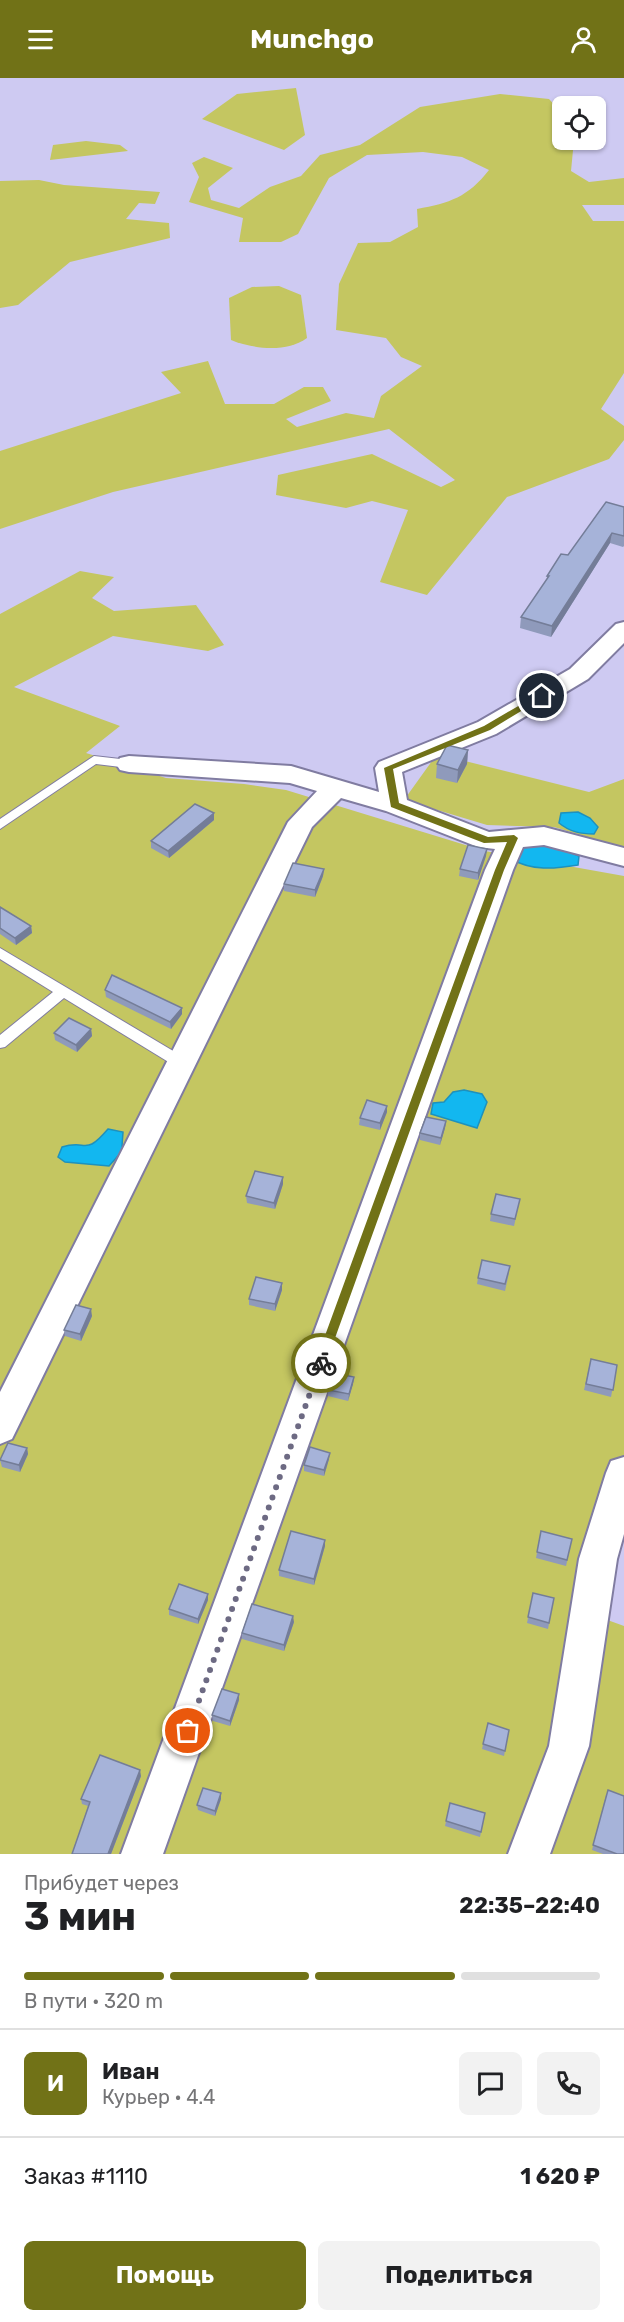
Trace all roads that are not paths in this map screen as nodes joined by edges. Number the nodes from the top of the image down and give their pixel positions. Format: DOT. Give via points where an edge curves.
graph roads {
  1 [pos="624,629"];
  2 [pos="129,764"];
  3 [pos="336,788"];
  4 [pos="395,805"];
  5 [pos="0,825"];
  6 [pos="514,838"];
  7 [pos="624,857"];
  8 [pos="0,953"];
  9 [pos="63,991"];
  10 [pos="0,1043"];
  11 [pos="180,1062"];
  12 [pos="0,1428"];
  13 [pos="624,1473"];
  14 [pos="142,1854"];
  15 [pos="530,1854"];
  1 -- 4 [label="street" via="579,674 487,728 388,768"];
  2 -- 3 [label="street" via="291,775"];
  2 -- 5 [label="lane" via="94,760"];
  3 -- 4 [label="street"];
  3 -- 11 [label="street" via="301,822"];
  4 -- 6 [label="street" via="488,841"];
  6 -- 7 [label="street" via="544,836"];
  6 -- 14 [label="street" via="499,870"];
  8 -- 9 [label="lane"];
  9 -- 10 [label="lane"];
  9 -- 11 [label="lane"];
  11 -- 12 [label="street"];
  13 -- 15 [label="street" via="598,1559 569,1746"];
}
